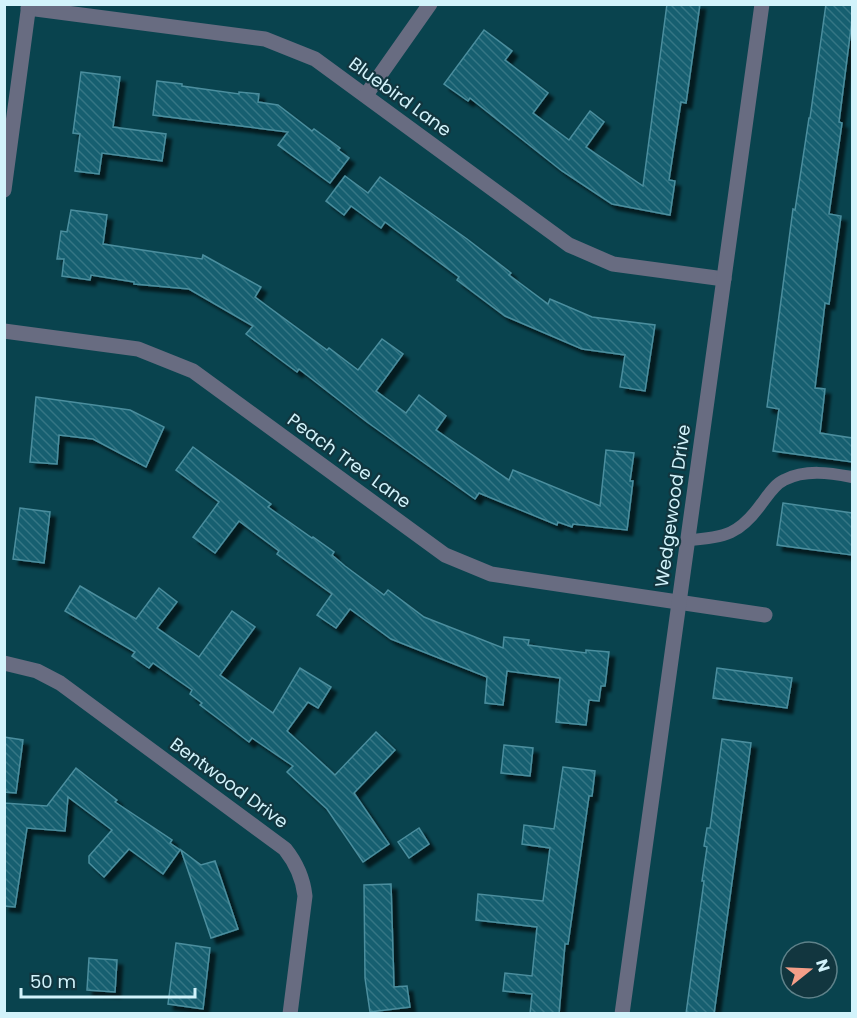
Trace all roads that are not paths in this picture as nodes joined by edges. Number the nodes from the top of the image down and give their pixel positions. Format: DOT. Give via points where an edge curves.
graph roads {
  1 [pos="430,4"];
  2 [pos="762,4"];
  3 [pos="28,6"];
  4 [pos="366,95"];
  5 [pos="4,190"];
  6 [pos="724,279"];
  7 [pos="4,331"];
  8 [pos="852,477"];
  9 [pos="688,540"];
  10 [pos="679,602"];
  11 [pos="765,615"];
  12 [pos="4,663"];
  13 [pos="290,1014"];
  14 [pos="622,1014"];
  1 -- 4 [label="street"];
  2 -- 6 [label="street, Wedgewood Drive"];
  3 -- 4 [label="street, Bluebird Lane" via="265,39 315,59"];
  3 -- 5 [label="street"];
  4 -- 6 [label="street, Bluebird Lane" via="569,245 614,264"];
  6 -- 9 [label="street, Wedgewood Drive"];
  7 -- 10 [label="street, Peach Tree Lane" via="138,349 193,371 445,555 491,574"];
  8 -- 9 [label="lane" via="809,472 783,480 737,530 716,538"];
  9 -- 10 [label="street, Wedgewood Drive"];
  10 -- 11 [label="street, Peach Tree Lane"];
  10 -- 14 [label="street, Wedgewood Drive"];
  12 -- 13 [label="street, Bentwood Drive" via="37,671 60,683 285,849 296,862 306,896"];
}
